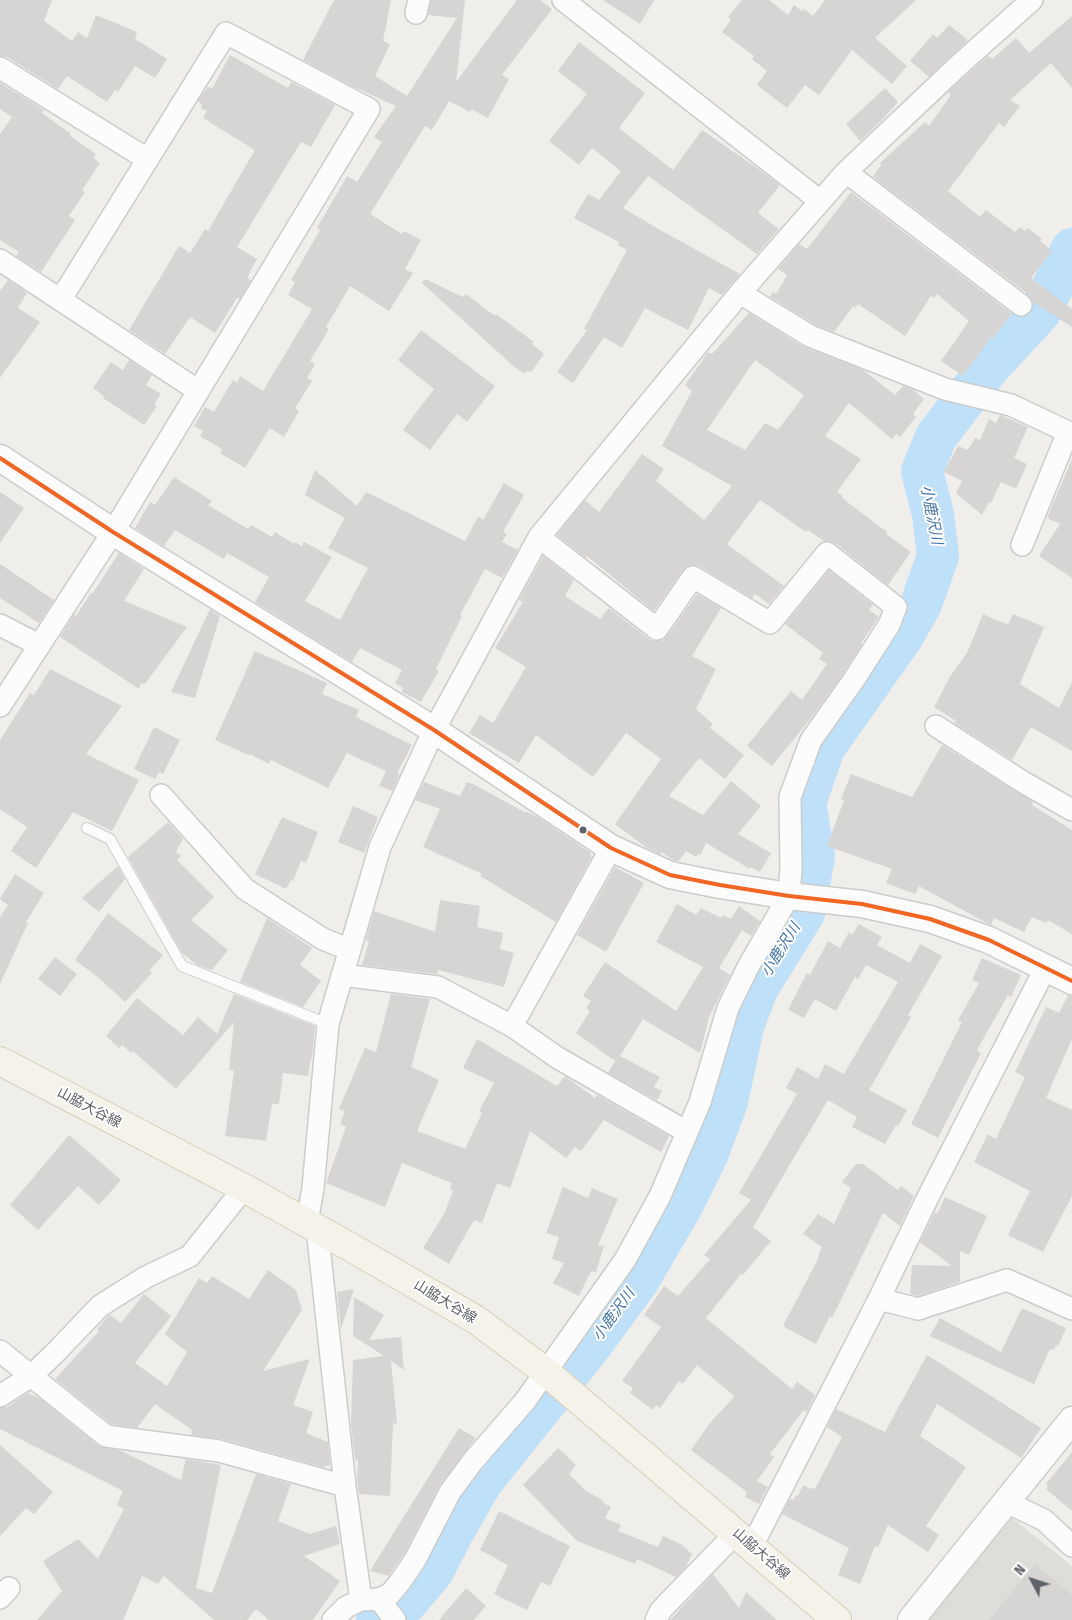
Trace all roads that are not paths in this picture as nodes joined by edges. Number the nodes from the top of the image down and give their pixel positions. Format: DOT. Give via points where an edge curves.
graph roads {
  1 [pos="563,0"];
  2 [pos="1032,0"];
  3 [pos="0,68"];
  4 [pos="147,159"];
  5 [pos="846,172"];
  6 [pos="820,201"];
  7 [pos="0,260"];
  8 [pos="740,293"];
  9 [pos="60,299"];
  10 [pos="1020,305"];
  11 [pos="197,390"];
  12 [pos="1070,433"];
  13 [pos="0,458"];
  14 [pos="113,532"];
  15 [pos="539,537"];
  16 [pos="1022,545"];
  17 [pos="0,625"];
  18 [pos="39,645"];
  19 [pos="0,706"];
  20 [pos="936,726"];
  21 [pos="434,730"];
  22 [pos="161,795"];
  23 [pos="1072,810"];
  24 [pos="87,828"];
  25 [pos="611,848"];
  26 [pos="788,896"];
  27 [pos="350,950"];
  28 [pos="1046,967"];
  29 [pos="342,976"];
  30 [pos="1072,981"];
  31 [pos="328,1024"];
  32 [pos="512,1026"];
  33 [pos="0,1061"];
  34 [pos="687,1132"];
  35 [pos="244,1188"];
  36 [pos="312,1225"];
  37 [pos="879,1299"];
  38 [pos="1072,1309"];
  39 [pos="0,1352"];
  40 [pos="548,1374"];
  41 [pos="30,1377"];
  42 [pos="0,1396"];
  43 [pos="1072,1420"];
  44 [pos="345,1486"];
  45 [pos="1006,1502"];
  46 [pos="744,1539"];
  47 [pos="1072,1546"];
  48 [pos="370,1600"];
  49 [pos="333,1620"];
  50 [pos="395,1620"];
  51 [pos="656,1620"];
  52 [pos="837,1620"];
  53 [pos="911,1620"];
  1 -- 6 [label="street"];
  2 -- 5 [label="street"];
  3 -- 4 [label="street"];
  4 -- 9 [label="street"];
  4 -- 11 [label="street" via="226,33 368,109"];
  5 -- 6 [label="street"];
  5 -- 10 [label="street"];
  6 -- 8 [label="street"];
  7 -- 9 [label="street"];
  8 -- 12 [label="street" via="810,336 945,389 1011,405"];
  8 -- 15 [label="street"];
  9 -- 11 [label="street"];
  11 -- 14 [label="street"];
  12 -- 16 [label="street"];
  13 -- 14 [label="street"];
  14 -- 18 [label="street"];
  14 -- 21 [label="street"];
  15 -- 21 [label="street"];
  15 -- 26 [label="street" via="657,629 693,577 770,624 828,553 896,607 884,633 811,740 790,797"];
  17 -- 18 [label="street"];
  18 -- 19 [label="street"];
  20 -- 23 [label="street"];
  21 -- 25 [label="street"];
  21 -- 27 [label="street" via="380,847"];
  22 -- 27 [label="street" via="245,889 322,939"];
  24 -- 31 [label="lane" via="110,839 182,966"];
  25 -- 26 [label="street" via="670,875"];
  25 -- 32 [label="street"];
  26 -- 28 [label="street" via="862,904 930,919 989,940"];
  26 -- 34 [label="street" via="728,1008 700,1102"];
  27 -- 29 [label="street"];
  28 -- 30 [label="street"];
  28 -- 37 [label="street"];
  29 -- 31 [label="street"];
  29 -- 32 [label="street" via="438,987"];
  31 -- 36 [label="street" via="312,1188"];
  32 -- 34 [label="street" via="558,1058"];
  33 -- 35 [label="main road, 山脇大谷線"];
  34 -- 40 [label="street" via="660,1196 625,1260"];
  35 -- 36 [label="main road, 山脇大谷線"];
  35 -- 41 [label="street" via="190,1256 146,1277 100,1306"];
  36 -- 40 [label="main road, 山脇大谷線" via="475,1319"];
  36 -- 44 [label="street"];
  37 -- 38 [label="street" via="918,1309 1007,1280"];
  37 -- 46 [label="street"];
  39 -- 41 [label="street"];
  40 -- 46 [label="main road, 山脇大谷線"];
  40 -- 48 [label="street" via="450,1492 400,1582 390,1594"];
  41 -- 42 [label="street"];
  41 -- 44 [label="street" via="106,1436 219,1451"];
  43 -- 45 [label="street"];
  44 -- 48 [label="street"];
  45 -- 47 [label="street" via="1044,1520"];
  45 -- 53 [label="street"];
  46 -- 51 [label="street" via="661,1610"];
  46 -- 52 [label="main road, 山脇大谷線"];
  48 -- 49 [label="street" via="346,1606"];
  48 -- 50 [label="street"];
}
